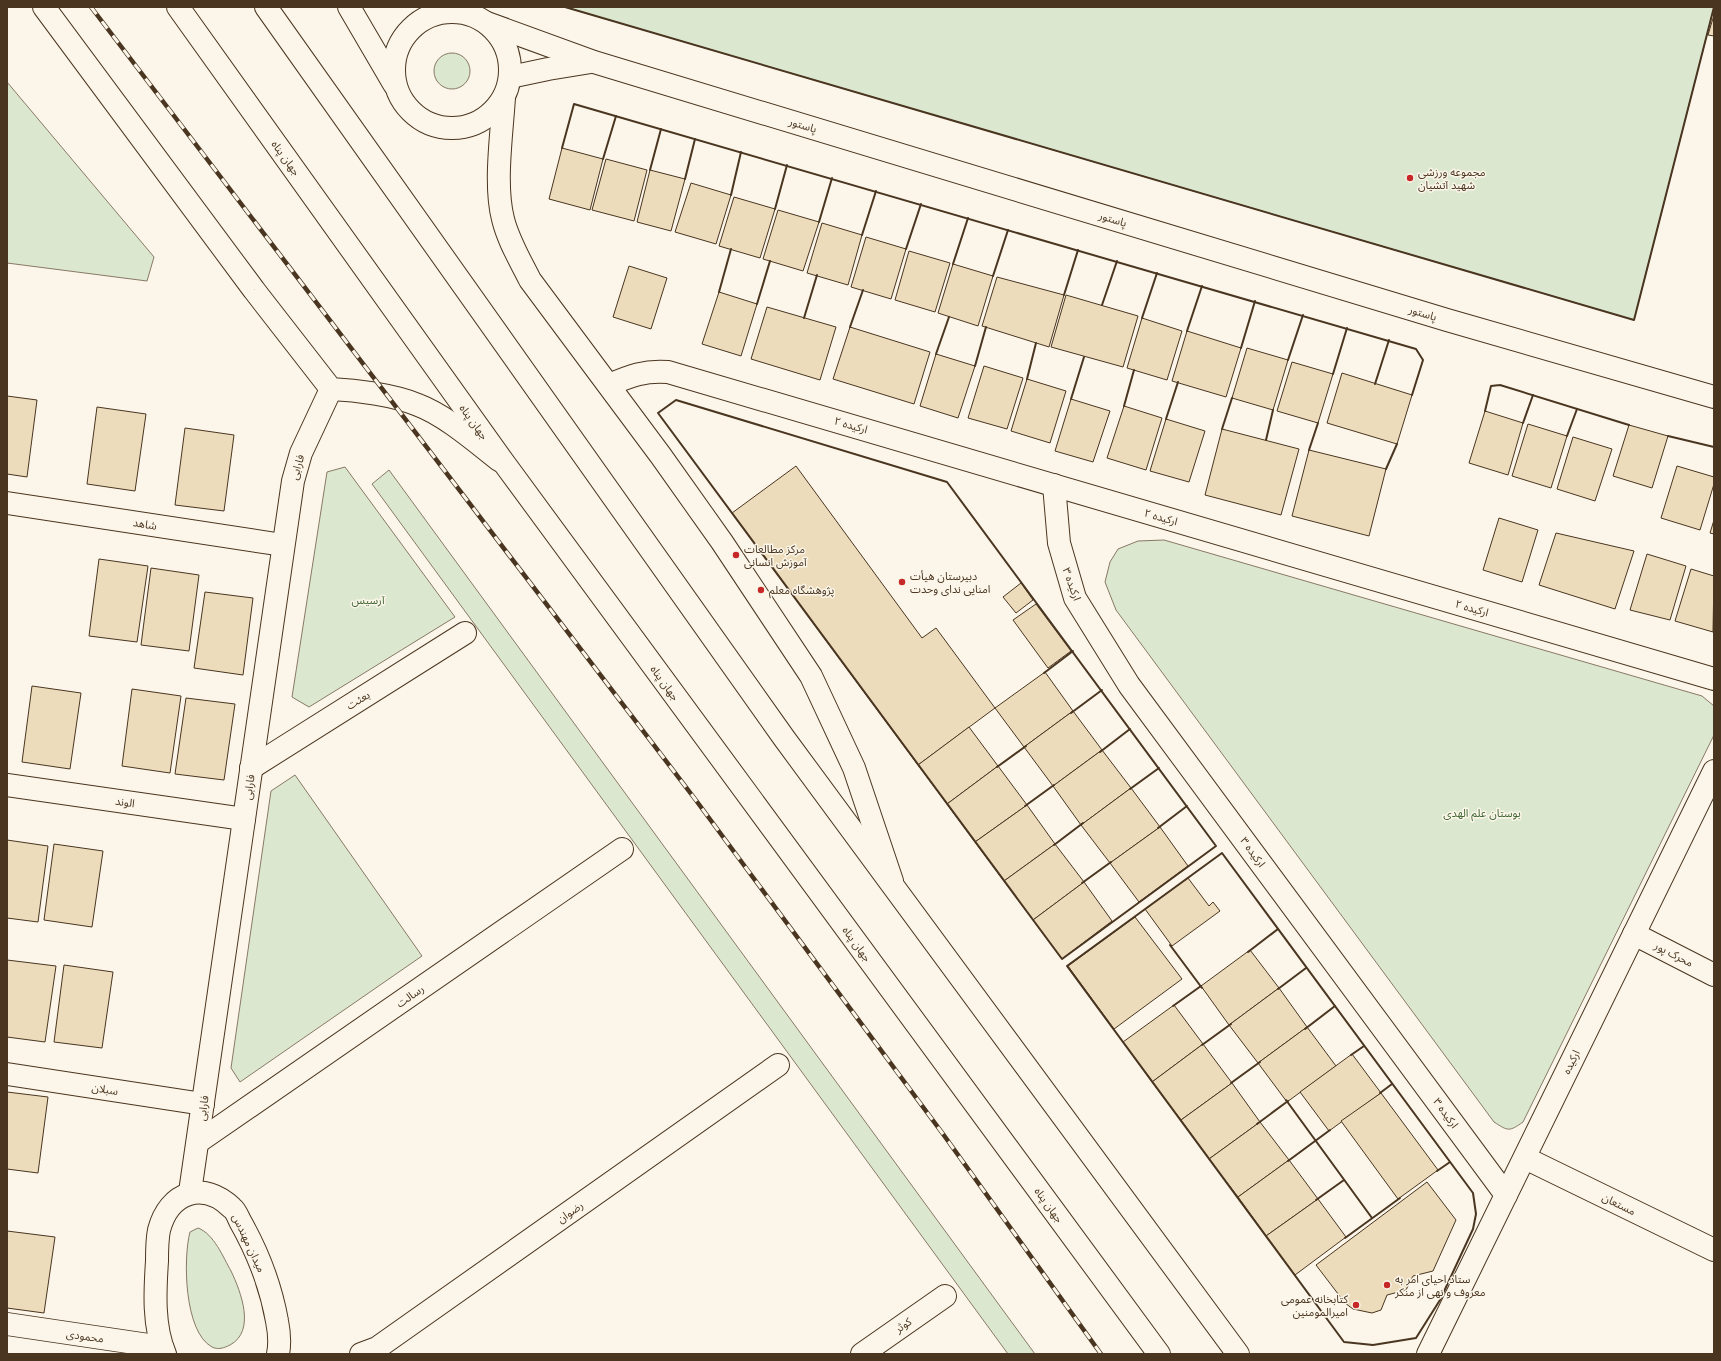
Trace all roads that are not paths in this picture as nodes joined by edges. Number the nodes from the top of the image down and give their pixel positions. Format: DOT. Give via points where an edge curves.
graph roads {
  1 [pos="44,7"];
  2 [pos="178,7"];
  3 [pos="266,7"];
  4 [pos="349,7"];
  5 [pos="443,9"];
  6 [pos="487,23"];
  7 [pos="594,62"];
  8 [pos="394,84"];
  9 [pos="507,87"];
  10 [pos="609,385"];
  11 [pos="331,389"];
  12 [pos="1714,397"];
  13 [pos="504,463"];
  14 [pos="1054,485"];
  15 [pos="7,504"];
  16 [pos="283,545"];
  17 [pos="465,633"];
  18 [pos="1714,679"];
  19 [pos="251,768"];
  20 [pos="1714,771"];
  21 [pos="7,786"];
  22 [pos="244,819"];
  23 [pos="622,849"];
  24 [pos="894,886"];
  25 [pos="1634,934"];
  26 [pos="1714,974"];
  27 [pos="778,1065"];
  28 [pos="7,1074"];
  29 [pos="203,1104"];
  30 [pos="198,1142"];
  31 [pos="1524,1158"];
  32 [pos="190,1192"];
  33 [pos="1506,1195"];
  34 [pos="1714,1250"];
  35 [pos="945,1296"];
  36 [pos="7,1324"];
  37 [pos="164,1350"];
  38 [pos="278,1354"];
  39 [pos="361,1354"];
  40 [pos="862,1354"];
  41 [pos="1159,1354"];
  42 [pos="1238,1354"];
  43 [pos="1428,1354"];
  1 -- 11 [label="street" via="254,290"];
  2 -- 13 [label="street, جهان پناه"];
  3 -- 24 [label="street" via="775,726"];
  4 -- 8 [label="street"];
  5 -- 6 [label="street" via="469,14"];
  5 -- 8 [label="street" via="411,28 399,44 393,64"];
  6 -- 7 [label="street"];
  6 -- 9 [label="street" via="501,38 509,57"];
  7 -- 9 [label="street, پاستور" via="548,69"];
  7 -- 12 [label="street, پاستور" via="1447,320"];
  8 -- 9 [label="street" via="402,103 417,117 435,126 455,129 475,124 492,113"];
  9 -- 10 [label="street" via="499,182 505,225 514,250 530,280"];
  10 -- 14 [label="street, ارکیده ۲" via="635,374 668,372"];
  10 -- 24 [label="street" via="722,542 811,676 854,768"];
  11 -- 13 [label="street" via="353,390 418,405 452,424"];
  11 -- 16 [label="street, فارابی" via="301,453 293,481"];
  13 -- 41 [label="street, جهان پناه"];
  14 -- 18 [label="street, ارکیده ۲"];
  14 -- 33 [label="street, ارکیده ۳" via="1059,543 1075,598 1129,685"];
  15 -- 16 [label="street, شاهد"];
  16 -- 19 [label="street, فارابی"];
  17 -- 19 [label="street, بعثت"];
  19 -- 22 [label="street, فارابی"];
  20 -- 25 [label="street, ارکیده"];
  21 -- 22 [label="street, الوند"];
  22 -- 29 [label="street, فارابی"];
  23 -- 30 [label="street, رسالت"];
  24 -- 42 [label="street"];
  25 -- 26 [label="street, محرک پور"];
  25 -- 31 [label="street, ارکیده"];
  27 -- 39 [label="street, رضوان" via="377,1348"];
  28 -- 29 [label="street, سبلان"];
  29 -- 30 [label="street, فارابی"];
  30 -- 32 [label="street, فارابی"];
  31 -- 33 [label="street, ارکیده"];
  31 -- 34 [label="street, مستعان"];
  32 -- 37 [label="street" via="170,1205 159,1231 155,1285 157,1316"];
  32 -- 38 [label="street, میدان مهندس" via="216,1197 233,1209 246,1232 265,1278 277,1321"];
  33 -- 43 [label="street, ارکیده"];
  35 -- 40 [label="street, کوثر"];
  36 -- 37 [label="street, محمودی"];
}
